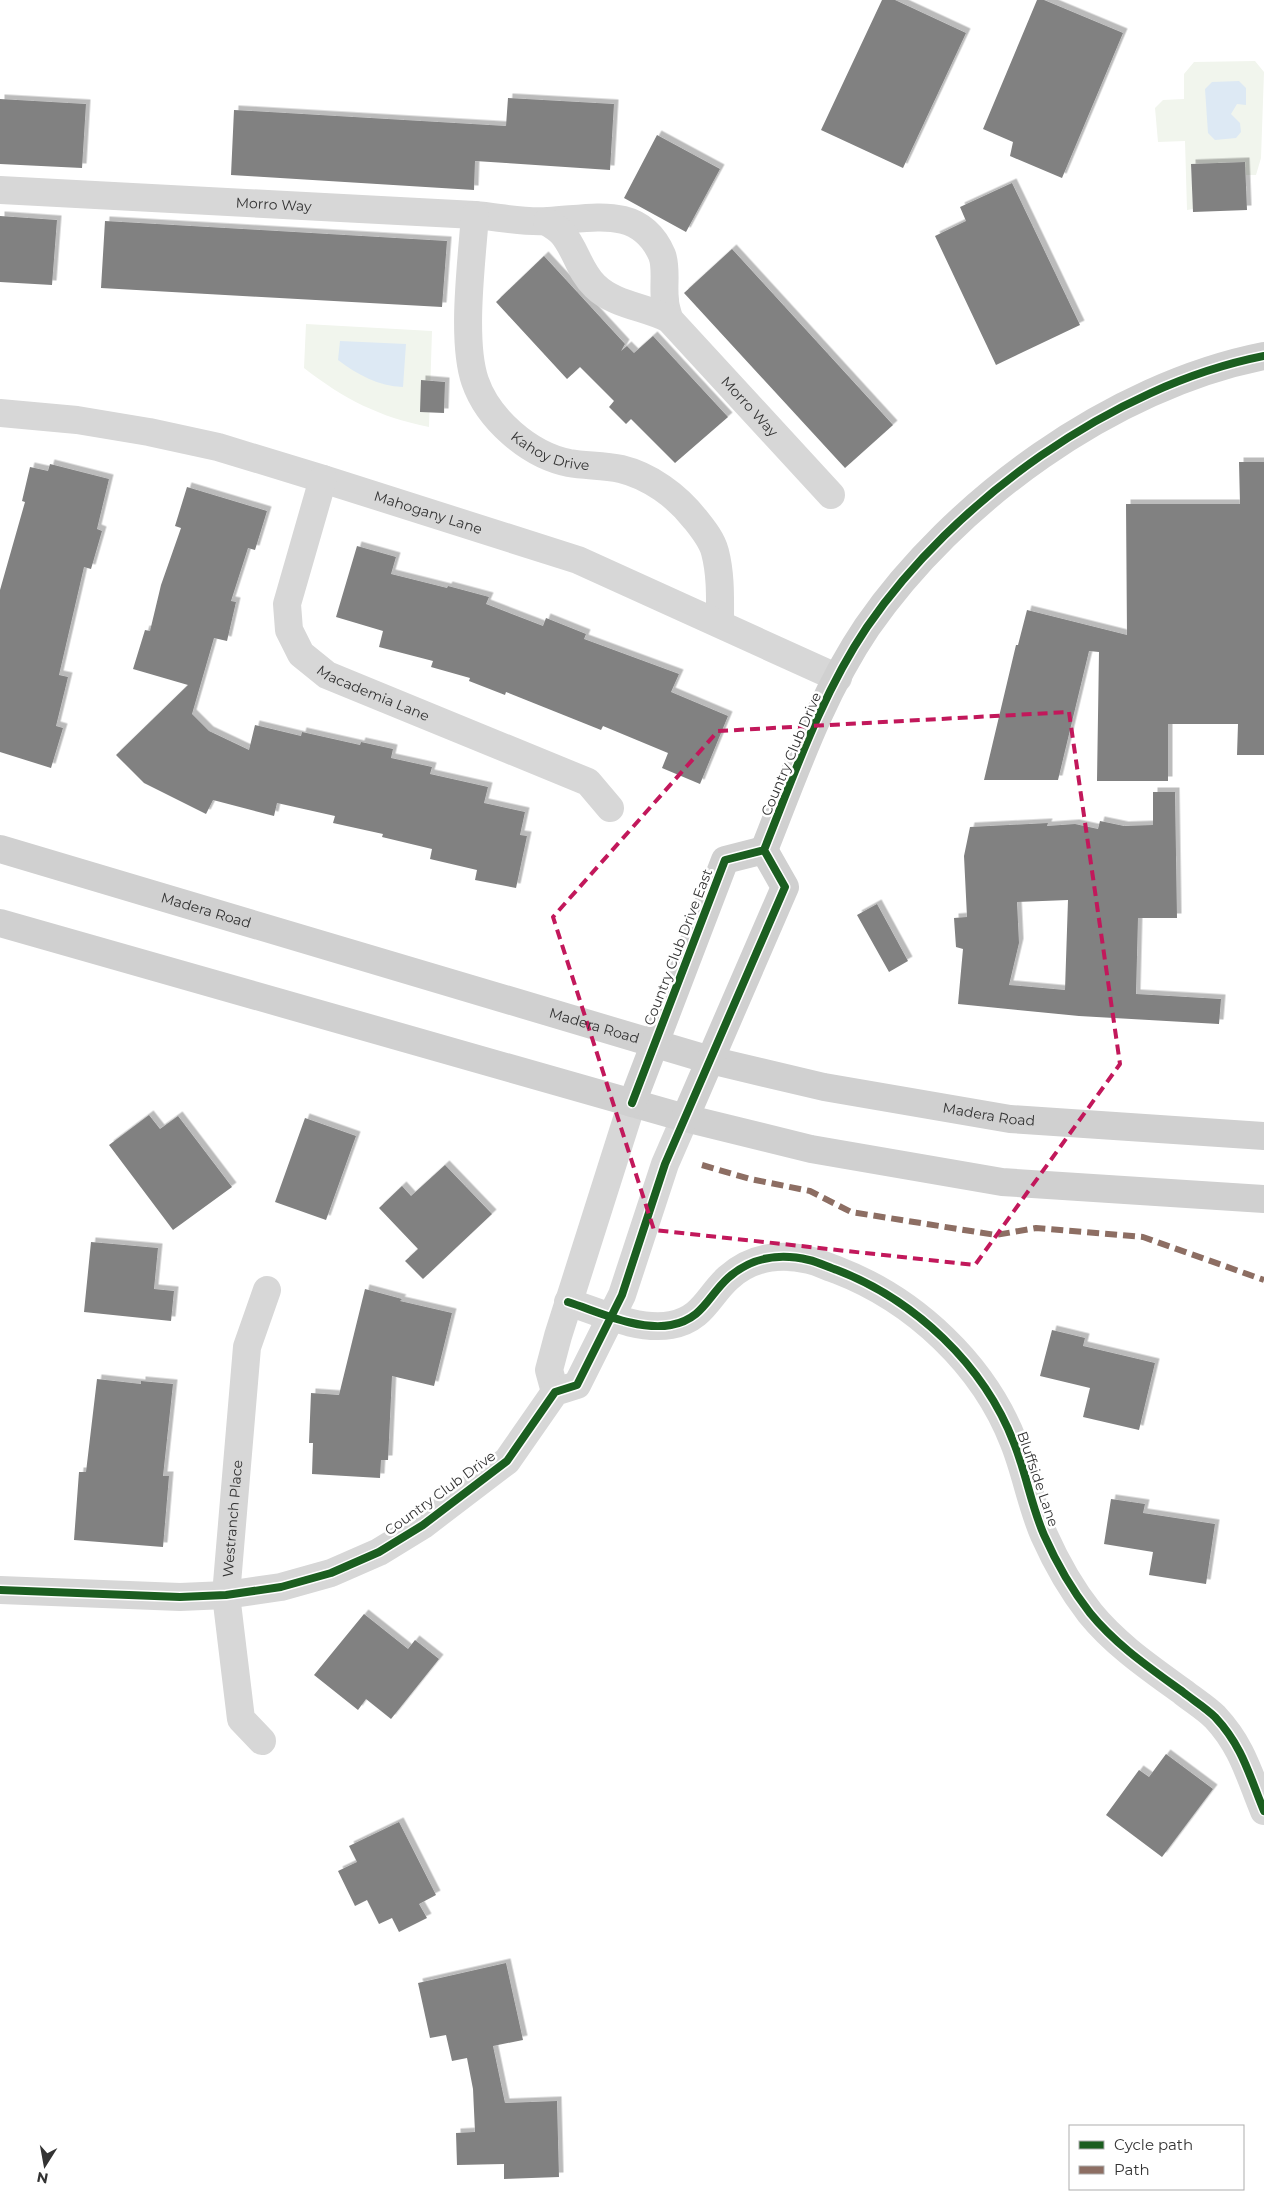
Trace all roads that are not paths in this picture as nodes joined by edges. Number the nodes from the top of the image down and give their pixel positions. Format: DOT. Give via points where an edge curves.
graph roads {
  1 [pos="0,190"];
  2 [pos="475,215"];
  3 [pos="546,222"];
  4 [pos="669,319"];
  5 [pos="1264,356"];
  6 [pos="0,413"];
  7 [pos="323,479"];
  8 [pos="831,495"];
  9 [pos="720,623"];
  10 [pos="838,678"];
  11 [pos="610,808"];
  12 [pos="0,849"];
  13 [pos="764,850"];
  14 [pos="0,923"];
  15 [pos="654,1044"];
  16 [pos="710,1060"];
  17 [pos="632,1103"];
  18 [pos="685,1118"];
  19 [pos="1264,1136"];
  20 [pos="1264,1199"];
  21 [pos="267,1290"];
  22 [pos="568,1302"];
  23 [pos="612,1316"];
  24 [pos="555,1392"];
  25 [pos="0,1590"];
  26 [pos="226,1595"];
  27 [pos="262,1741"];
  28 [pos="1264,1811"];
  1 -- 2 [label="street, Morro Way"];
  2 -- 3 [label="street, Morro Way"];
  2 -- 9 [label="street, Kahoy Drive" via="468,337 475,381 485,402 501,423 543,454 567,462 620,469 642,476 669,492 689,511 714,550 720,581"];
  3 -- 4 [label="street, Morro Way" via="562,232 585,276 597,288 613,298"];
  3 -- 4 [label="street, Morro Way" via="612,218 646,229 663,258"];
  4 -- 8 [label="street, Morro Way"];
  5 -- 10 [label="main road, Country Club Drive" via="1177,382 1100,418 1030,463 961,518 910,572 866,628"];
  6 -- 7 [label="street, Mahogany Lane" via="77,420 149,432 218,448"];
  7 -- 9 [label="street, Mahogany Lane" via="578,560"];
  7 -- 11 [label="street, Macademia Lane" via="286,604 289,630 301,654 327,675 588,782"];
  9 -- 10 [label="street, Mahogany Lane"];
  10 -- 13 [label="main road, Country Club Drive" via="811,732"];
  12 -- 15 [label="main road, Madera Road"];
  13 -- 15 [label="main road, Country Club Drive East" via="725,860"];
  13 -- 16 [label="main road" via="785,887"];
  14 -- 17 [label="main road"];
  15 -- 16 [label="main road, Madera Road"];
  15 -- 17 [label="main road, Country Club Drive East"];
  16 -- 18 [label="main road"];
  16 -- 19 [label="main road, Madera Road" via="824,1087 1010,1119"];
  17 -- 18 [label="main road"];
  17 -- 22 [label="street"];
  18 -- 20 [label="main road" via="811,1149 1002,1182"];
  18 -- 23 [label="street" via="665,1164 622,1295"];
  21 -- 26 [label="street, Westranch Place" via="247,1346"];
  22 -- 23 [label="street, Bluffside Lane"];
  22 -- 24 [label="street" via="549,1370"];
  23 -- 24 [label="street" via="577,1385"];
  23 -- 28 [label="street, Bluffside Lane" via="657,1326 685,1321 705,1308 728,1278 751,1262 783,1256 810,1260 852,1276 892,1297 930,1326 965,1361 995,1403 1014,1442 1044,1534 1066,1578 1091,1614 1124,1648 1214,1716 1248,1765"];
  24 -- 26 [label="street, Country Club Drive" via="507,1461 423,1524 379,1552 331,1573 281,1587"];
  25 -- 26 [label="street, Country Club Drive" via="180,1597"];
  26 -- 27 [label="street, Westranch Place" via="240,1718"];
}
